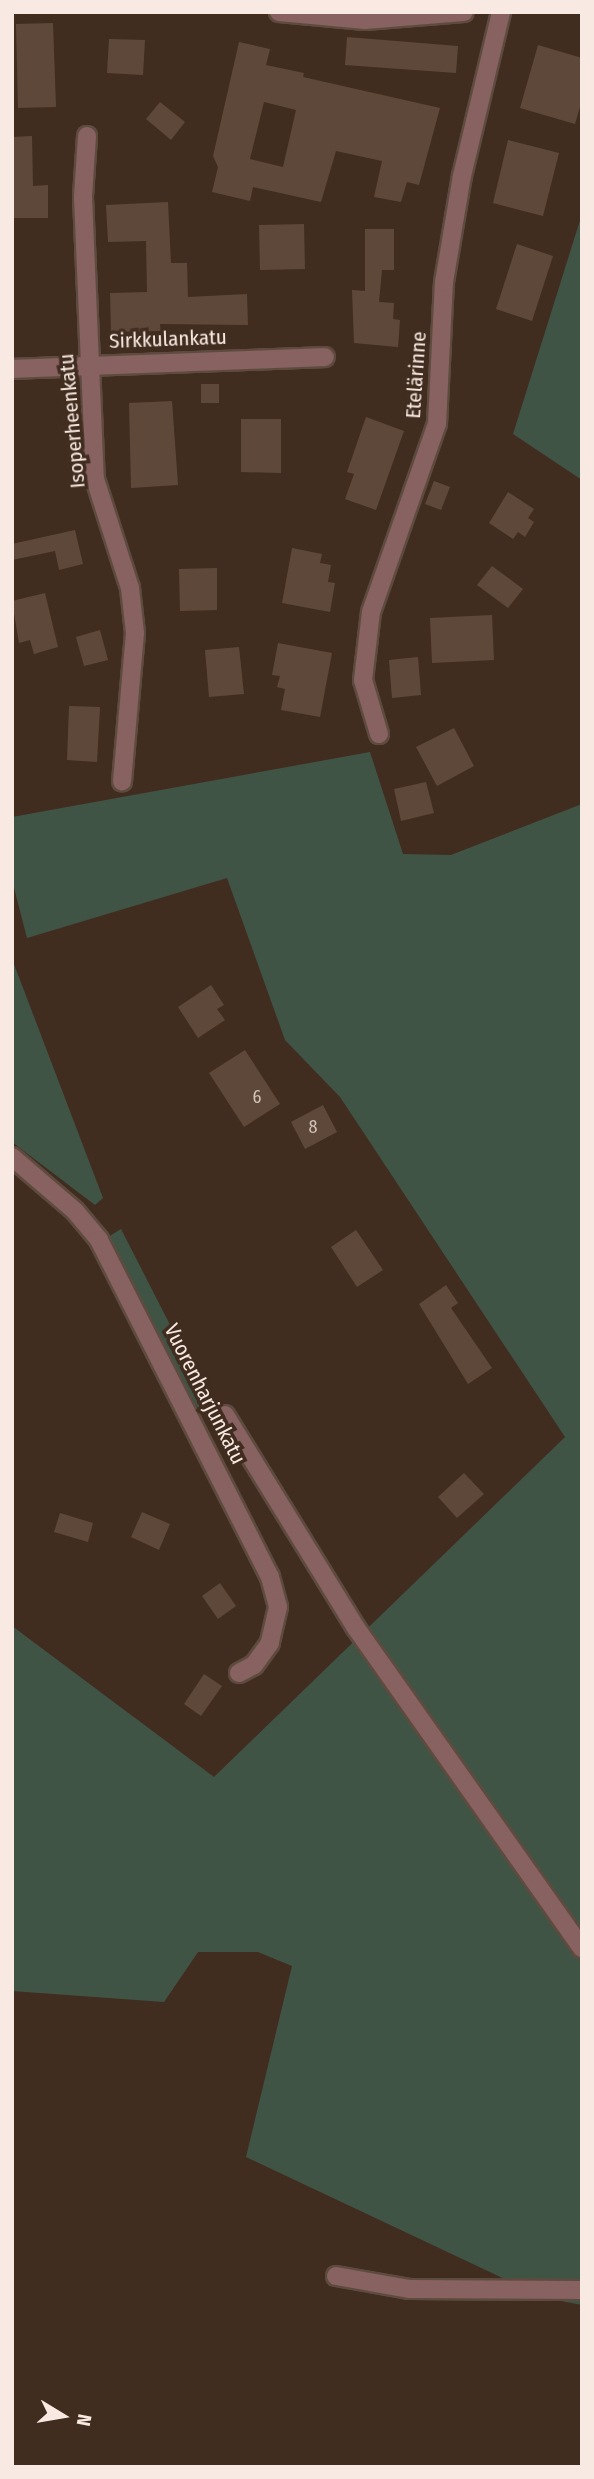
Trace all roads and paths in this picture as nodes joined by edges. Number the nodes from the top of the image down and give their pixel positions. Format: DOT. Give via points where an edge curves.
graph roads {
  1 [pos="279,12"];
  2 [pos="464,12"];
  3 [pos="501,12"];
  4 [pos="87,136"];
  5 [pos="325,356"];
  6 [pos="89,364"];
  7 [pos="12,369"];
  8 [pos="379,734"];
  9 [pos="122,781"];
  10 [pos="12,1157"];
  11 [pos="225,1415"];
  12 [pos="239,1674"];
  13 [pos="582,1948"];
  14 [pos="336,2276"];
  15 [pos="582,2290"];
  1 -- 2 [label="street" via="365,20"];
  3 -- 8 [label="street, Etelärinne" via="462,176 444,282 437,424 371,612 363,680"];
  4 -- 6 [label="street, Isoperheenkatu" via="83,197"];
  5 -- 6 [label="street, Sirkkulankatu"];
  6 -- 7 [label="street, Sirkkulankatu"];
  6 -- 9 [label="street, Isoperheenkatu" via="95,479 130,587 135,633"];
  10 -- 12 [label="street, Vuorenharjunkatu" via="75,1211 99,1240 270,1577 278,1607 271,1643 254,1665"];
  11 -- 13 [label="street" via="356,1628"];
  14 -- 15 [label="street" via="410,2289"];
}
